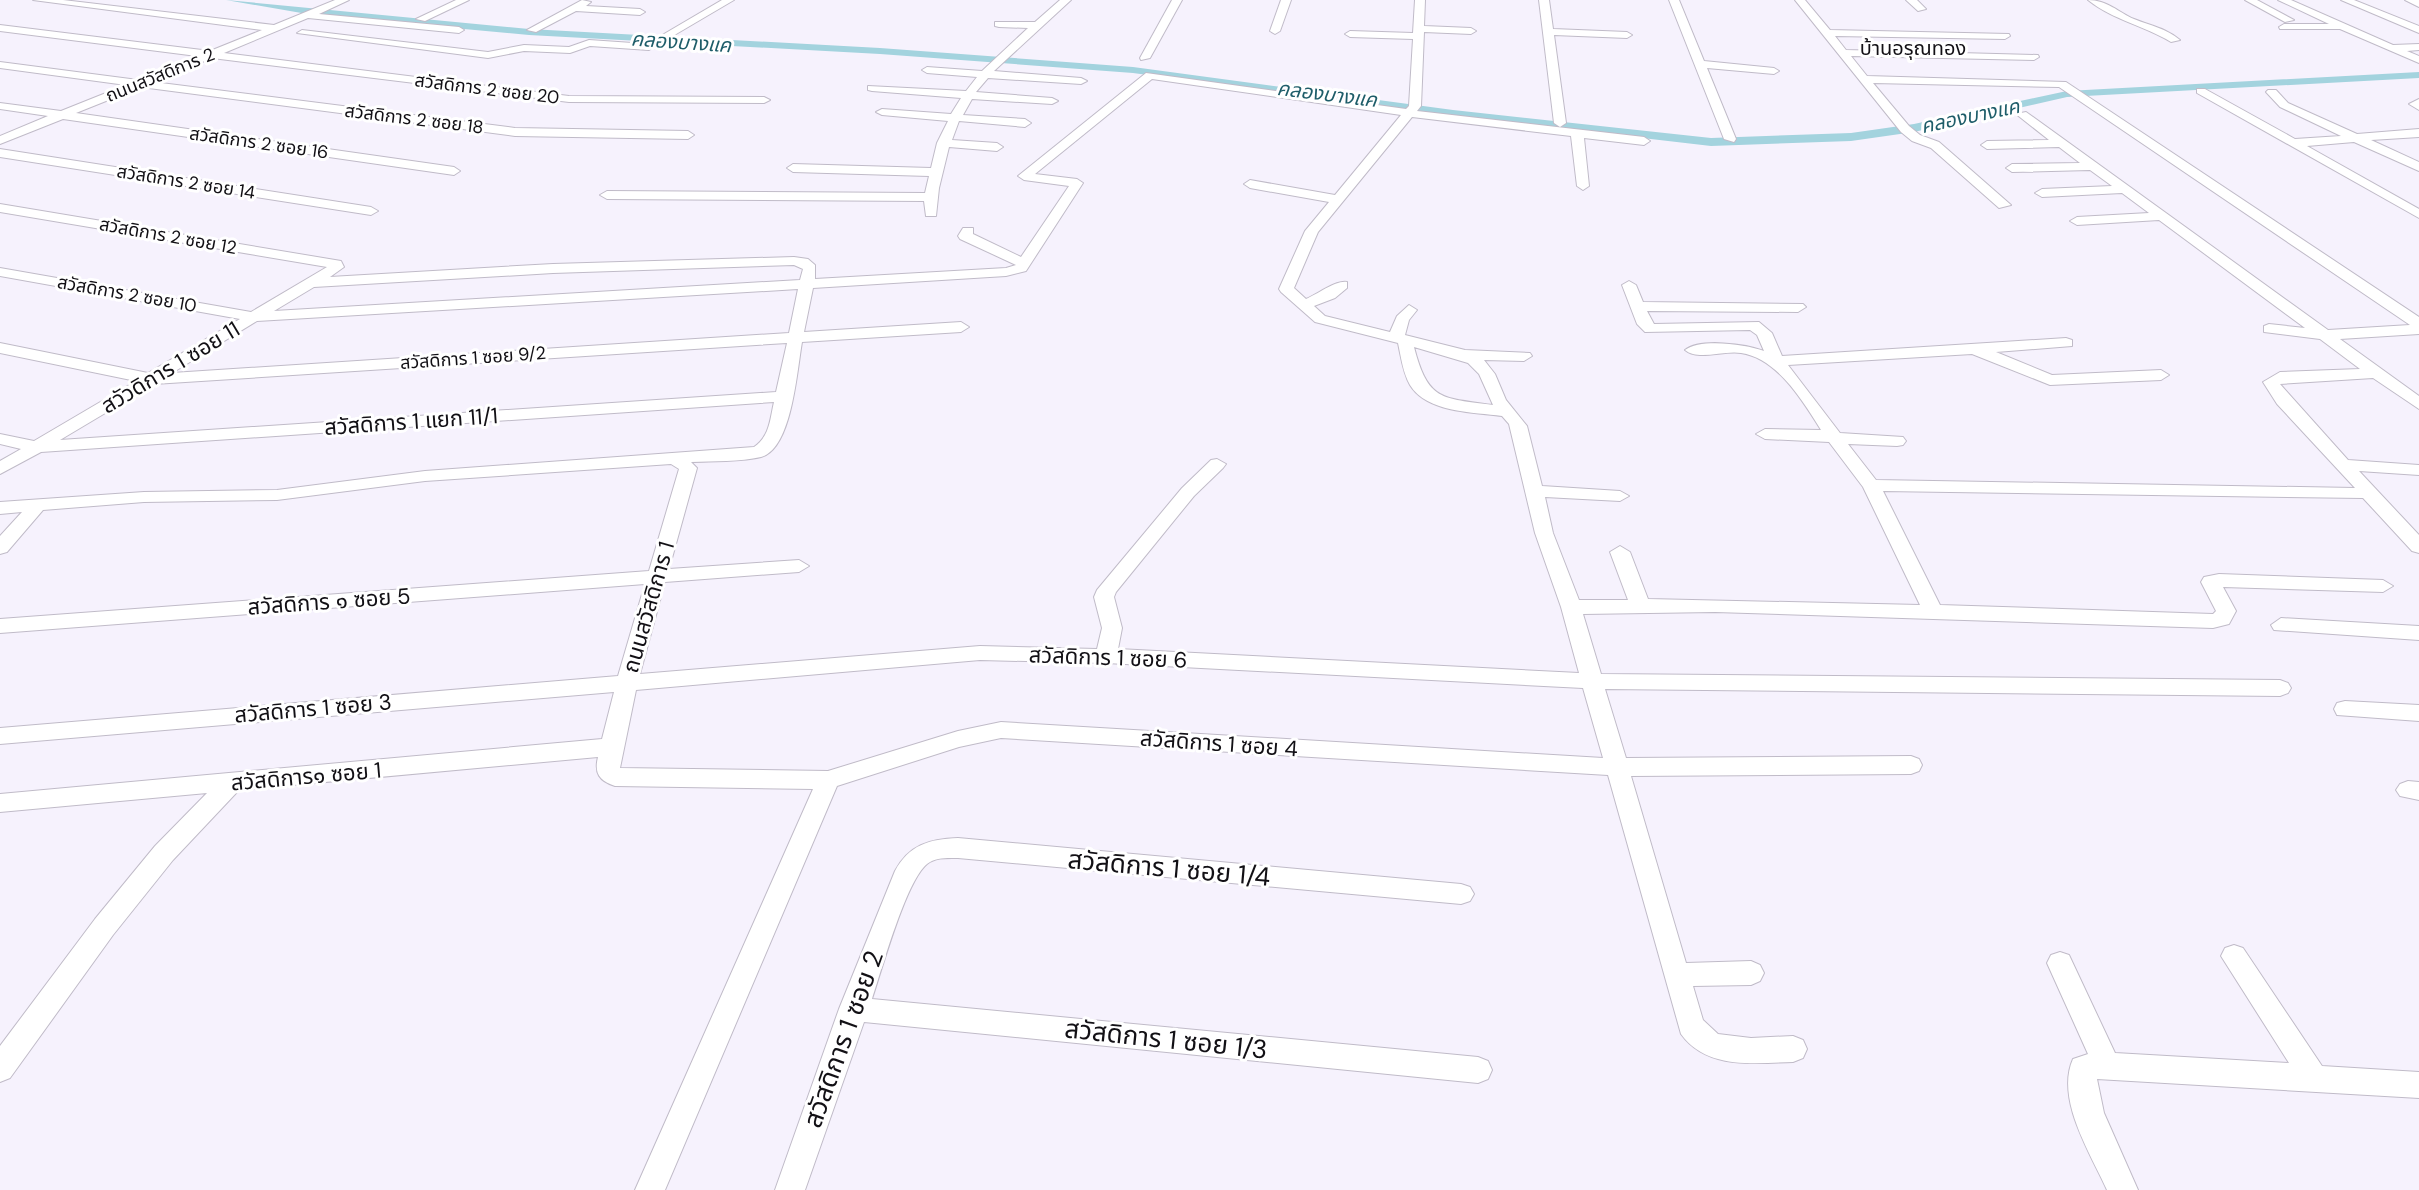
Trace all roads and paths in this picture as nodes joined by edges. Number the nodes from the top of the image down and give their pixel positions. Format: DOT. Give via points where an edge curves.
graph roads {
  1 [pos="38,0"];
  2 [pos="344,0"];
  3 [pos="464,0"];
  4 [pos="590,0"];
  5 [pos="729,0"];
  6 [pos="1066,0"];
  7 [pos="1286,0"];
  8 [pos="1420,0"];
  9 [pos="1544,0"];
  10 [pos="1674,0"];
  11 [pos="1800,0"];
  12 [pos="1911,0"];
  13 [pos="2093,0"];
  14 [pos="2250,0"];
  15 [pos="2283,0"];
  16 [pos="2346,0"];
  17 [pos="2410,0"];
  18 [pos="1174,4"];
  19 [pos="2419,4"];
  20 [pos="574,8"];
  21 [pos="1921,9"];
  22 [pos="640,12"];
  23 [pos="307,16"];
  24 [pos="421,19"];
  25 [pos="999,24"];
  26 [pos="407,25"];
  27 [pos="1037,25"];
  28 [pos="1920,26"];
  29 [pos="2344,27"];
  30 [pos="0,28"];
  31 [pos="276,28"];
  32 [pos="459,30"];
  33 [pos="532,30"];
  34 [pos="2419,30"];
  35 [pos="1275,31"];
  36 [pos="1471,31"];
  37 [pos="1548,32"];
  38 [pos="302,33"];
  39 [pos="1419,33"];
  40 [pos="1829,33"];
  41 [pos="1350,34"];
  42 [pos="1627,35"];
  43 [pos="1930,35"];
  44 [pos="2005,36"];
  45 [pos="2175,40"];
  46 [pos="372,42"];
  47 [pos="2419,47"];
  48 [pos="2392,48"];
  49 [pos="1845,53"];
  50 [pos="212,54"];
  51 [pos="1951,56"];
  52 [pos="2034,57"];
  53 [pos="1145,58"];
  54 [pos="2419,60"];
  55 [pos="1700,64"];
  56 [pos="0,65"];
  57 [pos="927,70"];
  58 [pos="1774,71"];
  59 [pos="983,74"];
  60 [pos="1864,79"];
  61 [pos="1081,81"];
  62 [pos="1978,81"];
  63 [pos="141,83"];
  64 [pos="872,88"];
  65 [pos="2201,91"];
  66 [pos="2272,92"];
  67 [pos="968,94"];
  68 [pos="764,100"];
  69 [pos="1052,101"];
  70 [pos="0,106"];
  71 [pos="1412,109"];
  72 [pos="882,112"];
  73 [pos="2022,114"];
  74 [pos="63,115"];
  75 [pos="953,117"];
  76 [pos="1025,123"];
  77 [pos="1560,123"];
  78 [pos="1577,133"];
  79 [pos="2419,133"];
  80 [pos="688,135"];
  81 [pos="2354,137"];
  82 [pos="1730,139"];
  83 [pos="0,140"];
  84 [pos="1644,141"];
  85 [pos="943,143"];
  86 [pos="2062,143"];
  87 [pos="2292,143"];
  88 [pos="1987,145"];
  89 [pos="997,147"];
  90 [pos="0,153"];
  91 [pos="2094,166"];
  92 [pos="2419,167"];
  93 [pos="793,168"];
  94 [pos="2012,168"];
  95 [pos="454,171"];
  96 [pos="936,172"];
  97 [pos="1250,184"];
  98 [pos="1583,186"];
  99 [pos="2125,189"];
  100 [pos="2042,193"];
  101 [pos="607,195"];
  102 [pos="930,197"];
  103 [pos="1337,199"];
  104 [pos="2004,205"];
  105 [pos="0,208"];
  106 [pos="371,211"];
  107 [pos="931,213"];
  108 [pos="2419,214"];
  109 [pos="2162,216"];
  110 [pos="2077,221"];
  111 [pos="968,231"];
  112 [pos="1024,263"];
  113 [pos="336,264"];
  114 [pos="0,272"];
  115 [pos="312,283"];
  116 [pos="807,284"];
  117 [pos="1342,285"];
  118 [pos="1629,285"];
  119 [pos="1304,305"];
  120 [pos="1637,306"];
  121 [pos="1798,307"];
  122 [pos="1409,310"];
  123 [pos="2411,313"];
  124 [pos="255,317"];
  125 [pos="2419,326"];
  126 [pos="961,327"];
  127 [pos="2269,329"];
  128 [pos="2325,335"];
  129 [pos="796,337"];
  130 [pos="1400,340"];
  131 [pos="2066,343"];
  132 [pos="0,348"];
  133 [pos="1973,348"];
  134 [pos="1693,350"];
  135 [pos="1465,355"];
  136 [pos="1524,356"];
  137 [pos="1776,361"];
  138 [pos="2376,373"];
  139 [pos="2161,375"];
  140 [pos="151,379"];
  141 [pos="783,396"];
  142 [pos="2419,404"];
  143 [pos="1508,412"];
  144 [pos="1765,434"];
  145 [pos="1833,437"];
  146 [pos="0,439"];
  147 [pos="1897,441"];
  148 [pos="38,447"];
  149 [pos="676,459"];
  150 [pos="1217,464"];
  151 [pos="2343,465"];
  152 [pos="0,469"];
  153 [pos="2419,470"];
  154 [pos="1871,485"];
  155 [pos="1535,491"];
  156 [pos="2357,494"];
  157 [pos="1620,496"];
  158 [pos="39,504"];
  159 [pos="0,508"];
  160 [pos="2391,518"];
  161 [pos="2419,519"];
  162 [pos="2419,547"];
  163 [pos="0,548"];
  164 [pos="1620,552"];
  165 [pos="799,566"];
  166 [pos="657,575"];
  167 [pos="2383,586"];
  168 [pos="1640,606"];
  169 [pos="1571,607"];
  170 [pos="1934,613"];
  171 [pos="2281,625"];
  172 [pos="0,626"];
  173 [pos="2419,633"];
  174 [pos="1106,656"];
  175 [pos="627,681"];
  176 [pos="1591,681"];
  177 [pos="2280,688"];
  178 [pos="2345,709"];
  179 [pos="2419,713"];
  180 [pos="0,736"];
  181 [pos="612,747"];
  182 [pos="1911,765"];
  183 [pos="1616,767"];
  184 [pos="828,780"];
  185 [pos="231,783"];
  186 [pos="0,803"];
  187 [pos="898,889"];
  188 [pos="1461,894"];
  189 [pos="2234,956"];
  190 [pos="2060,963"];
  191 [pos="1751,973"];
  192 [pos="1677,975"];
  193 [pos="853,1009"];
  194 [pos="1793,1049"];
  195 [pos="2107,1065"];
  196 [pos="0,1069"];
  197 [pos="1478,1070"];
  198 [pos="2314,1078"];
  199 [pos="2419,1085"];
  200 [pos="650,1190"];
  201 [pos="790,1190"];
  202 [pos="2123,1190"];
  1 -- 31 [label="street"];
  2 -- 23 [label="street, ถนนสวัสดิการ 2"];
  3 -- 24 [label="street"];
  4 -- 20 [label="street"];
  5 -- 46 [label="street" via="649,47 589,43 570,50 518,49 488,55"];
  6 -- 27 [label="street"];
  7 -- 35 [label="street"];
  8 -- 39 [label="street"];
  9 -- 37 [label="street"];
  10 -- 55 [label="street"];
  11 -- 40 [label="street"];
  12 -- 21 [label="street"];
  13 -- 45 [label="street"];
  14 -- 29 [label="street" via="2286,24"];
  15 -- 29 [label="street"];
  16 -- 34 [label="street"];
  17 -- 19 [label="street"];
  18 -- 53 [label="street"];
  20 -- 22 [label="street"];
  20 -- 33 [label="street"];
  23 -- 26 [label="street"];
  23 -- 31 [label="street, ถนนสวัสดิการ 2"];
  25 -- 27 [label="street"];
  26 -- 32 [label="street"];
  26 -- 46 [label="street"];
  27 -- 59 [label="street"];
  28 -- 43 [label="street"];
  29 -- 48 [label="street"];
  30 -- 50 [label="street, สวัสดิการ 2 ซอย 20"];
  31 -- 50 [label="street, ถนนสวัสดิการ 2"];
  36 -- 39 [label="street"];
  37 -- 42 [label="street"];
  37 -- 77 [label="street"];
  38 -- 46 [label="street"];
  39 -- 41 [label="street"];
  39 -- 71 [label="street"];
  40 -- 43 [label="street"];
  40 -- 49 [label="street"];
  43 -- 44 [label="street"];
  43 -- 51 [label="street"];
  47 -- 48 [label="street"];
  48 -- 54 [label="street"];
  49 -- 51 [label="street"];
  49 -- 60 [label="street"];
  50 -- 63 [label="street, ถนนสวัสดิการ 2"];
  50 -- 68 [label="street, สวัสดิการ 2 ซอย 20" via="569,99"];
  51 -- 52 [label="street"];
  51 -- 62 [label="street"];
  55 -- 58 [label="street"];
  55 -- 82 [label="street"];
  56 -- 63 [label="street, สวัสดิการ 2 ซอย 18"];
  57 -- 59 [label="street"];
  59 -- 61 [label="street"];
  59 -- 67 [label="street"];
  60 -- 62 [label="street"];
  60 -- 104 [label="street" via="1912,135 1935,145"];
  62 -- 123 [label="street" via="2062,84"];
  63 -- 74 [label="street, ถนนสวัสดิการ 2"];
  63 -- 80 [label="street, สวัสดิการ 2 ซอย 18" via="515,132"];
  64 -- 67 [label="street"];
  65 -- 87 [label="street"];
  66 -- 81 [label="street" via="2284,105"];
  67 -- 69 [label="street"];
  67 -- 75 [label="street"];
  70 -- 74 [label="street, สวัสดิการ 2 ซอย 16"];
  71 -- 78 [label="street"];
  71 -- 103 [label="street"];
  71 -- 112 [label="street" via="1150,75 1024,176 1077,183"];
  72 -- 75 [label="street"];
  73 -- 86 [label="street"];
  74 -- 83 [label="street, ถนนสวัสดิการ 2"];
  74 -- 95 [label="street, สวัสดิการ 2 ซอย 16"];
  75 -- 76 [label="street"];
  75 -- 85 [label="street"];
  78 -- 84 [label="street"];
  78 -- 98 [label="street"];
  79 -- 81 [label="street"];
  81 -- 87 [label="street"];
  81 -- 92 [label="street"];
  85 -- 89 [label="street"];
  85 -- 96 [label="street"];
  86 -- 88 [label="street"];
  86 -- 91 [label="street"];
  87 -- 108 [label="street"];
  90 -- 106 [label="street, สวัสดิการ 2 ซอย 14"];
  91 -- 94 [label="street"];
  91 -- 99 [label="street"];
  93 -- 96 [label="street"];
  96 -- 102 [label="street"];
  97 -- 103 [label="street"];
  99 -- 100 [label="street"];
  99 -- 109 [label="street"];
  101 -- 102 [label="street"];
  102 -- 107 [label="street"];
  103 -- 119 [label="street" via="1312,231 1288,282 1286,289"];
  105 -- 113 [label="street, สวัสดิการ 2 ซอย 12"];
  109 -- 110 [label="street"];
  109 -- 128 [label="street"];
  111 -- 112 [label="street" via="965,236"];
  112 -- 116 [label="street" via="1006,272"];
  113 -- 115 [label="street, สวัวดิการ 1 ซอย 11"];
  114 -- 124 [label="street, สวัสดิการ 2 ซอย 10"];
  115 -- 116 [label="street" via="519,268 794,261 810,268"];
  115 -- 124 [label="street, สวัวดิการ 1 ซอย 11"];
  116 -- 124 [label="street"];
  116 -- 129 [label="street"];
  117 -- 119 [label="street"];
  118 -- 120 [label="street"];
  119 -- 130 [label="street" via="1320,319"];
  120 -- 121 [label="street"];
  120 -- 137 [label="street" via="1654,331 1754,325 1764,333"];
  122 -- 130 [label="street" via="1402,319"];
  123 -- 125 [label="street"];
  124 -- 140 [label="street, สวัวดิการ 1 ซอย 11"];
  125 -- 128 [label="street"];
  126 -- 129 [label="street, สวัสดิการ 1 ซอย 9/2"];
  127 -- 128 [label="street"];
  128 -- 138 [label="street"];
  129 -- 140 [label="street, สวัสดิการ 1 ซอย 9/2"];
  129 -- 141 [label="street"];
  130 -- 135 [label="street"];
  130 -- 143 [label="street" via="1426,394"];
  131 -- 133 [label="street"];
  132 -- 140 [label="street"];
  133 -- 137 [label="street"];
  133 -- 139 [label="street" via="2050,380"];
  134 -- 137 [label="street" via="1743,348"];
  135 -- 136 [label="street"];
  135 -- 143 [label="street" via="1486,368"];
  137 -- 145 [label="street"];
  138 -- 142 [label="street"];
  138 -- 151 [label="street" via="2280,377 2271,382"];
  140 -- 148 [label="street, สวัวดิการ 1 ซอย 11"];
  141 -- 148 [label="street, สวัสดิการ 1 แยก 11/1"];
  141 -- 149 [label="street" via="776,432 766,448 750,454"];
  143 -- 155 [label="street" via="1517,419"];
  144 -- 145 [label="street"];
  145 -- 147 [label="street"];
  145 -- 154 [label="street"];
  146 -- 148 [label="street"];
  148 -- 152 [label="street, สวัวดิการ 1 ซอย 11"];
  149 -- 158 [label="street" via="398,478 277,495"];
  149 -- 166 [label="street, ถนนสวัสดิการ 1" via="688,468"];
  150 -- 174 [label="street" via="1107,590 1112,628"];
  151 -- 153 [label="street"];
  151 -- 160 [label="street"];
  154 -- 156 [label="street"];
  154 -- 170 [label="street"];
  155 -- 157 [label="street"];
  155 -- 169 [label="street"];
  158 -- 159 [label="street"];
  158 -- 163 [label="street"];
  160 -- 161 [label="street"];
  160 -- 162 [label="street"];
  164 -- 168 [label="street"];
  165 -- 166 [label="street, สวัสดิการ ๑ ซอย 5"];
  166 -- 172 [label="street, สวัสดิการ ๑ ซอย 5"];
  166 -- 175 [label="street, ถนนสวัสดิการ 1"];
  167 -- 170 [label="street" via="2219,580 2211,582 2213,591 2226,611 2213,621"];
  168 -- 169 [label="street"];
  168 -- 170 [label="street"];
  169 -- 176 [label="street"];
  171 -- 173 [label="street"];
  174 -- 175 [label="street, สวัสดิการ 1 ซอย 6" via="957,654"];
  174 -- 176 [label="street, สวัสดิการ 1 ซอย 6"];
  175 -- 180 [label="street, สวัสดิการ 1 ซอย 3"];
  175 -- 181 [label="street, ถนนสวัสดิการ 1"];
  176 -- 177 [label="street, สวัสดิการ 1 ซอย 6"];
  176 -- 183 [label="street"];
  178 -- 179 [label="street"];
  181 -- 184 [label="street, ถนนสวัสดิการ 1" via="608,772 615,777"];
  181 -- 185 [label="street, สวัสดิการ๑ ซอย 1"];
  182 -- 183 [label="street, สวัสดิการ 1 ซอย 4"];
  183 -- 184 [label="street, สวัสดิการ 1 ซอย 4" via="1001,730"];
  183 -- 192 [label="street"];
  184 -- 200 [label="street"];
  185 -- 186 [label="street, สวัสดิการ๑ ซอย 1"];
  185 -- 196 [label="street" via="164,853"];
  187 -- 188 [label="street, สวัสดิการ 1 ซอย 1/4" via="910,863 939,847"];
  187 -- 193 [label="street, สวัสดิการ 1 ซอย 2"];
  189 -- 198 [label="street"];
  190 -- 195 [label="street"];
  191 -- 192 [label="street"];
  192 -- 194 [label="street" via="1691,1025 1704,1042 1727,1049"];
  193 -- 197 [label="street, สวัสดิการ 1 ซอย 1/3"];
  193 -- 201 [label="street, สวัสดิการ 1 ซอย 2"];
  195 -- 198 [label="street"];
  195 -- 202 [label="street" via="2083,1068 2081,1079 2086,1104"];
  198 -- 199 [label="street"];
}
